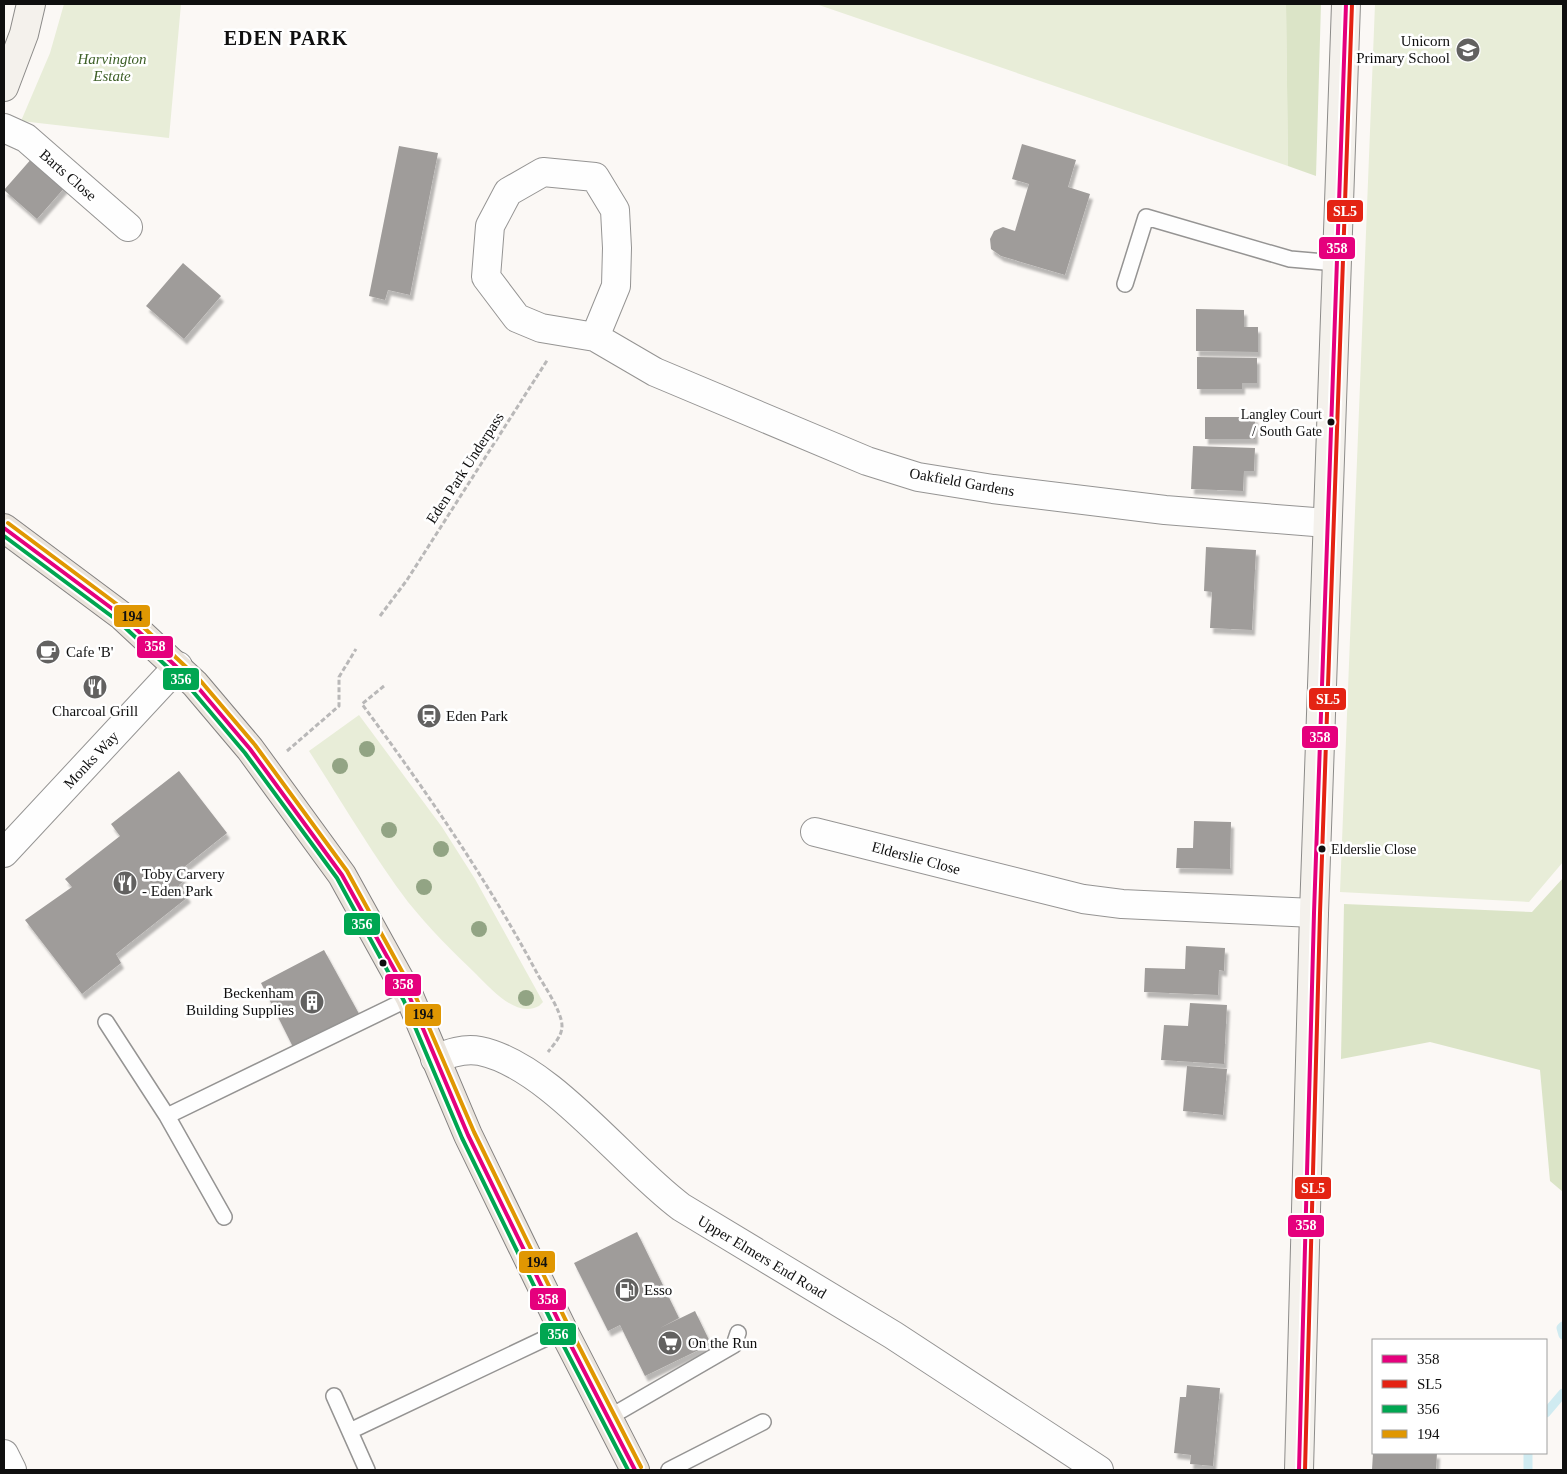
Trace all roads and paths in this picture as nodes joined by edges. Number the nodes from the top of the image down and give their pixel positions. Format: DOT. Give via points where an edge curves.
graph roads {
  1 [pos="32,4"];
  2 [pos="1346,4"];
  3 [pos="4,87"];
  4 [pos="4,128"];
  5 [pos="128,227"];
  6 [pos="1336,263"];
  7 [pos="1125,284"];
  8 [pos="566,331"];
  9 [pos="595,337"];
  10 [pos="1327,523"];
  11 [pos="4,528"];
  12 [pos="380,616"];
  13 [pos="356,649"];
  14 [pos="178,666"];
  15 [pos="384,686"];
  16 [pos="264,768"];
  17 [pos="816,832"];
  18 [pos="4,853"];
  19 [pos="1314,913"];
  20 [pos="410,998"];
  21 [pos="106,1022"];
  22 [pos="435,1059"];
  23 [pos="532,1075"];
  24 [pos="167,1116"];
  25 [pos="224,1217"];
  26 [pos="563,1330"];
  27 [pos="738,1333"];
  28 [pos="334,1396"];
  29 [pos="608,1418"];
  30 [pos="763,1422"];
  31 [pos="350,1431"];
  32 [pos="4,1454"];
  33 [pos="12,1470"];
  34 [pos="367,1470"];
  35 [pos="635,1470"];
  36 [pos="668,1470"];
  37 [pos="1099,1470"];
  38 [pos="1300,1470"];
  1 -- 3 [label="main road"];
  2 -- 6 [label="main road"];
  4 -- 5 [label="street, Barts Close" via="26,138"];
  6 -- 7 [label="lane" via="1290,259 1146,217"];
  6 -- 10 [label="main road"];
  8 -- 9 [label="street, Oakfield Gardens"];
  8 -- 9 [label="street, Oakfield Gardens" via="541,328 518,318 486,277 490,226 508,192 542,172 595,178 615,210 616,286"];
  8 -- 12 [label="path, Eden Park Underpass"];
  9 -- 10 [label="street, Oakfield Gardens" via="655,372 867,461 918,477 1165,510"];
  10 -- 19 [label="main road"];
  11 -- 14 [label="main road" via="122,616"];
  13 -- 16 [label="path" via="339,677 339,706"];
  14 -- 16 [label="main road"];
  14 -- 18 [label="street, Monks Way"];
  15 -- 23 [label="path" via="362,704 463,846 560,1017 560,1035"];
  16 -- 20 [label="main road" via="342,874"];
  17 -- 19 [label="street, Elderslie Close" via="1084,899 1122,904"];
  19 -- 38 [label="main road"];
  20 -- 22 [label="main road"];
  20 -- 24 [label="lane"];
  21 -- 24 [label="lane"];
  22 -- 23 [label="street, Upper Elmers End Road" via="454,1051 478,1050 508,1061"];
  22 -- 26 [label="main road" via="468,1135"];
  23 -- 37 [label="street, Upper Elmers End Road" via="558,1095 652,1185 681,1207 893,1335"];
  24 -- 25 [label="lane"];
  26 -- 29 [label="main road"];
  26 -- 31 [label="lane"];
  27 -- 29 [label="lane" via="734,1345"];
  28 -- 31 [label="lane"];
  29 -- 35 [label="main road"];
  30 -- 36 [label="lane"];
  31 -- 34 [label="lane"];
  32 -- 33 [label="street"];
}
